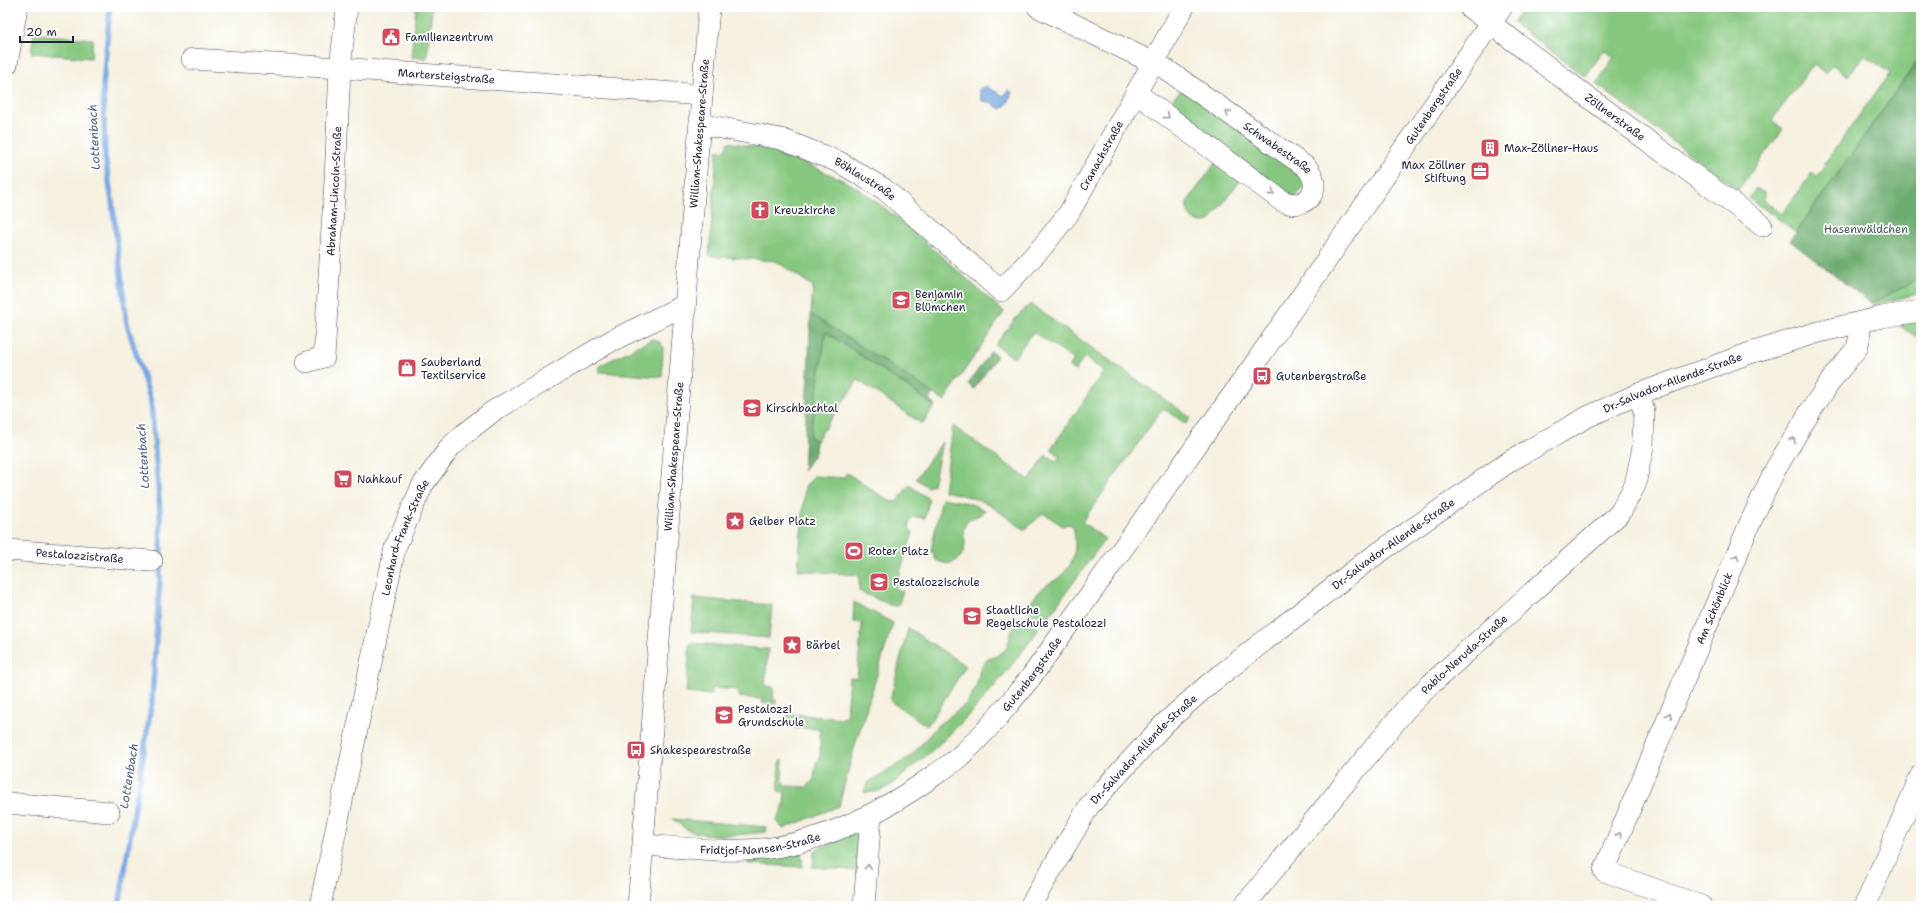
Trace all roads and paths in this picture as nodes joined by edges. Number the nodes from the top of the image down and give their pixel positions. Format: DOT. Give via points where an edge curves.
graph roads {
  1 [pos="17,7"];
  2 [pos="347,7"];
  3 [pos="709,7"];
  4 [pos="1038,7"];
  5 [pos="1184,7"];
  6 [pos="1469,7"];
  7 [pos="1496,15"];
  8 [pos="8,44"];
  9 [pos="192,59"];
  10 [pos="1152,62"];
  11 [pos="7,64"];
  12 [pos="340,68"];
  13 [pos="1136,93"];
  14 [pos="702,95"];
  15 [pos="700,124"];
  16 [pos="1762,226"];
  17 [pos="1001,291"];
  18 [pos="685,305"];
  19 [pos="1921,311"];
  20 [pos="1858,323"];
  21 [pos="307,362"];
  22 [pos="1638,394"];
  23 [pos="7,550"];
  24 [pos="152,561"];
  25 [pos="1921,775"];
  26 [pos="7,804"];
  27 [pos="109,812"];
  28 [pos="871,815"];
  29 [pos="644,845"];
  30 [pos="320,906"];
  31 [pos="638,906"];
  32 [pos="864,906"];
  33 [pos="1030,906"];
  34 [pos="1244,906"];
  35 [pos="1700,906"];
  36 [pos="1865,906"];
  1 -- 8 [label="street"];
  2 -- 12 [label="street, Abraham-Lincoln-Straße"];
  3 -- 14 [label="street, William-Shakespeare-Straße"];
  4 -- 10 [label="street, Schwabestraße"];
  5 -- 10 [label="street, Cranachstraße"];
  6 -- 7 [label="street, Zöllnerstraße"];
  7 -- 16 [label="street, Zöllnerstraße" via="1577,89"];
  7 -- 28 [label="street, Gutenbergstraße" via="1251,369 1031,677 960,757 914,790"];
  8 -- 11 [label="street"];
  9 -- 12 [label="street, Martersteigstraße"];
  10 -- 13 [label="street, Cranachstraße"];
  13 -- 10 [label="street, Schwabestraße, one-way" via="1282,201 1298,204 1311,196 1314,180 1306,167"];
  12 -- 14 [label="street, Martersteigstraße"];
  12 -- 21 [label="street, Abraham-Lincoln-Straße" via="336,180 324,357"];
  13 -- 17 [label="street, Cranachstraße" via="1069,213 1043,246"];
  14 -- 15 [label="street, William-Shakespeare-Straße"];
  15 -- 17 [label="street, Böhlaustraße" via="781,139 839,162 884,189"];
  15 -- 18 [label="street, William-Shakespeare-Straße"];
  18 -- 29 [label="street, William-Shakespeare-Straße"];
  18 -- 30 [label="street, Leonhard-Frank-Straße" via="611,342 492,412 450,447 422,486 395,548"];
  19 -- 20 [label="street"];
  20 -- 22 [label="street, Dr.-Salvador-Allende-Straße" via="1747,354"];
  35 -- 20 [label="street, Am Schönblick, one-way" via="1604,871 1753,516 1776,468 1807,417 1857,348 1860,336"];
  22 -- 33 [label="street, Dr.-Salvador-Allende-Straße" via="1575,423 1510,461 1364,563 1209,684 1164,724 1089,806"];
  22 -- 34 [label="street, Pablo-Neruda-Straße" via="1644,410 1643,447 1635,485 1620,513 1405,710"];
  23 -- 24 [label="street, Pestalozzistraße"];
  25 -- 36 [label="street"];
  26 -- 27 [label="street"];
  28 -- 29 [label="street, Fridtjof-Nansen-Straße" via="846,827 778,847 736,851"];
  32 -- 28 [label="street, one-way"];
  29 -- 31 [label="street, William-Shakespeare-Straße"];
}
